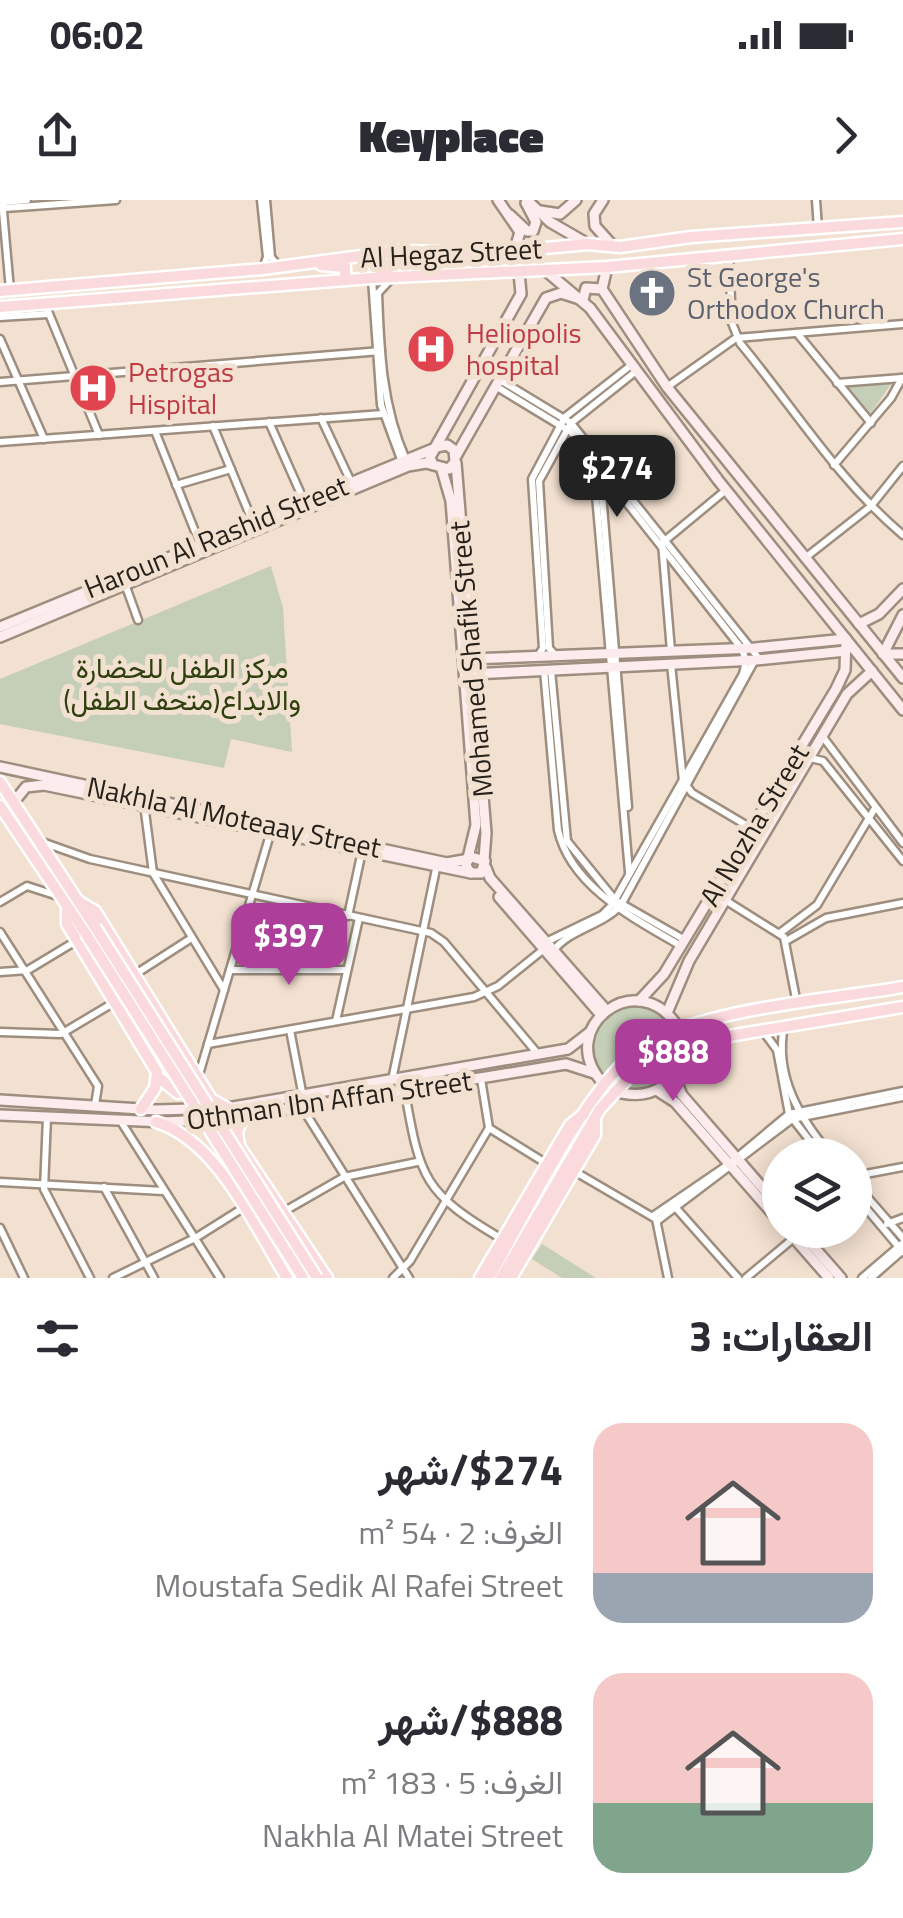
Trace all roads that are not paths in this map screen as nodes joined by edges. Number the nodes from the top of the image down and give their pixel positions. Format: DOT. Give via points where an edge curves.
graph roads {
  1 [pos="27,200"];
  2 [pos="116,200"];
  3 [pos="264,200"];
  4 [pos="498,200"];
  5 [pos="526,200"];
  6 [pos="576,200"];
  7 [pos="603,200"];
  8 [pos="816,200"];
  9 [pos="3,205"];
  10 [pos="536,210"];
  11 [pos="510,215"];
  12 [pos="903,222"];
  13 [pos="818,228"];
  14 [pos="903,240"];
  15 [pos="588,244"];
  16 [pos="620,247"];
  17 [pos="514,252"];
  18 [pos="377,253"];
  19 [pos="728,255"];
  20 [pos="318,262"];
  21 [pos="279,267"];
  22 [pos="607,267"];
  23 [pos="263,269"];
  24 [pos="546,270"];
  25 [pos="519,272"];
  26 [pos="372,278"];
  27 [pos="392,278"];
  28 [pos="345,280"];
  29 [pos="602,288"];
  30 [pos="5,291"];
  31 [pos="583,300"];
  32 [pos="0,306"];
  33 [pos="46,308"];
  34 [pos="0,317"];
  35 [pos="504,324"];
  36 [pos="903,324"];
  37 [pos="528,330"];
  38 [pos="796,332"];
  39 [pos="736,338"];
  40 [pos="0,339"];
  41 [pos="379,351"];
  42 [pos="478,368"];
  43 [pos="633,369"];
  44 [pos="74,376"];
  45 [pos="903,378"];
  46 [pos="16,380"];
  47 [pos="0,382"];
  48 [pos="838,383"];
  49 [pos="499,384"];
  50 [pos="668,386"];
  51 [pos="382,414"];
  52 [pos="322,418"];
  53 [pos="269,422"];
  54 [pos="566,423"];
  55 [pos="871,424"];
  56 [pos="213,426"];
  57 [pos="155,431"];
  58 [pos="98,435"];
  59 [pos="44,439"];
  60 [pos="0,442"];
  61 [pos="713,442"];
  62 [pos="434,448"];
  63 [pos="456,457"];
  64 [pos="593,460"];
  65 [pos="703,460"];
  66 [pos="404,463"];
  67 [pos="731,465"];
  68 [pos="834,465"];
  69 [pos="903,466"];
  70 [pos="438,467"];
  71 [pos="602,467"];
  72 [pos="231,468"];
  73 [pos="718,480"];
  74 [pos="351,482"];
  75 [pos="176,486"];
  76 [pos="614,487"];
  77 [pos="726,490"];
  78 [pos="602,493"];
  79 [pos="304,502"];
  80 [pos="870,507"];
  81 [pos="255,527"];
  82 [pos="903,535"];
  83 [pos="663,543"];
  84 [pos="200,544"];
  85 [pos="805,558"];
  86 [pos="123,580"];
  87 [pos="903,589"];
  88 [pos="879,614"];
  89 [pos="903,615"];
  90 [pos="138,620"];
  91 [pos="858,624"];
  92 [pos="896,625"];
  93 [pos="0,626"];
  94 [pos="0,637"];
  95 [pos="846,639"];
  96 [pos="873,641"];
  97 [pos="890,641"];
  98 [pos="903,642"];
  99 [pos="754,648"];
  100 [pos="742,649"];
  101 [pos="846,651"];
  102 [pos="671,652"];
  103 [pos="612,654"];
  104 [pos="883,654"];
  105 [pos="903,654"];
  106 [pos="538,656"];
  107 [pos="556,656"];
  108 [pos="471,659"];
  109 [pos="751,660"];
  110 [pos="672,664"];
  111 [pos="614,667"];
  112 [pos="548,670"];
  113 [pos="844,670"];
  114 [pos="872,671"];
  115 [pos="472,674"];
  116 [pos="860,678"];
  117 [pos="903,678"];
  118 [pos="903,710"];
  119 [pos="822,735"];
  120 [pos="809,758"];
  121 [pos="0,767"];
  122 [pos="0,782"];
  123 [pos="685,784"];
  124 [pos="144,802"];
  125 [pos="13,803"];
  126 [pos="0,806"];
  127 [pos="875,808"];
  128 [pos="869,818"];
  129 [pos="751,828"];
  130 [pos="271,830"];
  131 [pos="37,840"];
  132 [pos="903,842"];
  133 [pos="362,849"];
  134 [pos="478,856"];
  135 [pos="903,860"];
  136 [pos="436,869"];
  137 [pos="631,871"];
  138 [pos="154,873"];
  139 [pos="480,877"];
  140 [pos="252,896"];
  141 [pos="725,900"];
  142 [pos="69,901"];
  143 [pos="0,902"];
  144 [pos="903,904"];
  145 [pos="616,905"];
  146 [pos="817,905"];
  147 [pos="348,916"];
  148 [pos="359,918"];
  149 [pos="826,918"];
  150 [pos="423,931"];
  151 [pos="0,932"];
  152 [pos="780,933"];
  153 [pos="86,934"];
  154 [pos="190,939"];
  155 [pos="786,942"];
  156 [pos="683,943"];
  157 [pos="548,947"];
  158 [pos="230,970"];
  159 [pos="347,970"];
  160 [pos="25,971"];
  161 [pos="0,972"];
  162 [pos="134,976"];
  163 [pos="901,988"];
  164 [pos="224,990"];
  165 [pos="487,992"];
  166 [pos="639,1001"];
  167 [pos="113,1003"];
  168 [pos="797,1006"];
  169 [pos="903,1007"];
  170 [pos="406,1009"];
  171 [pos="604,1012"];
  172 [pos="667,1014"];
  173 [pos="336,1022"];
  174 [pos="784,1026"];
  175 [pos="290,1030"];
  176 [pos="679,1030"];
  177 [pos="762,1030"];
  178 [pos="0,1032"];
  179 [pos="590,1032"];
  180 [pos="64,1033"];
  181 [pos="208,1044"];
  182 [pos="682,1046"];
  183 [pos="542,1054"];
  184 [pos="566,1064"];
  185 [pos="594,1074"];
  186 [pos="674,1076"];
  187 [pos="158,1077"];
  188 [pos="198,1078"];
  189 [pos="481,1079"];
  190 [pos="392,1082"];
  191 [pos="609,1088"];
  192 [pos="658,1090"];
  193 [pos="405,1092"];
  194 [pos="903,1094"];
  195 [pos="0,1100"];
  196 [pos="303,1103"];
  197 [pos="95,1106"];
  198 [pos="227,1108"];
  199 [pos="141,1109"];
  200 [pos="0,1114"];
  201 [pos="244,1115"];
  202 [pos="794,1115"];
  203 [pos="590,1116"];
  204 [pos="46,1117"];
  205 [pos="120,1120"];
  206 [pos="156,1122"];
  207 [pos="489,1128"];
  208 [pos="810,1138"];
  209 [pos="815,1138"];
  210 [pos="239,1146"];
  211 [pos="209,1156"];
  212 [pos="417,1162"];
  213 [pos="734,1162"];
  214 [pos="547,1164"];
  215 [pos="903,1167"];
  216 [pos="574,1170"];
  217 [pos="872,1175"];
  218 [pos="344,1177"];
  219 [pos="0,1182"];
  220 [pos="43,1184"];
  221 [pos="104,1188"];
  222 [pos="762,1190"];
  223 [pos="164,1191"];
  224 [pos="762,1199"];
  225 [pos="444,1204"];
  226 [pos="872,1205"];
  227 [pos="243,1208"];
  228 [pos="676,1208"];
  229 [pos="872,1211"];
  230 [pos="283,1212"];
  231 [pos="655,1218"];
  232 [pos="903,1218"];
  233 [pos="886,1225"];
  234 [pos="1,1233"];
  235 [pos="194,1238"];
  236 [pos="502,1240"];
  237 [pos="902,1247"];
  238 [pos="778,1248"];
  239 [pos="807,1248"];
  240 [pos="811,1248"];
  241 [pos="146,1262"];
  242 [pos="404,1269"];
  243 [pos="24,1278"];
  244 [pos="90,1278"];
  245 [pos="113,1278"];
  246 [pos="154,1278"];
  247 [pos="220,1278"];
  248 [pos="287,1278"];
  249 [pos="303,1278"];
  250 [pos="317,1278"];
  251 [pos="327,1278"];
  252 [pos="393,1278"];
  253 [pos="409,1278"];
  254 [pos="480,1278"];
  255 [pos="488,1278"];
  256 [pos="501,1278"];
  257 [pos="511,1278"];
  258 [pos="668,1278"];
  259 [pos="738,1278"];
  260 [pos="746,1278"];
  261 [pos="829,1278"];
  262 [pos="840,1278"];
  263 [pos="862,1278"];
  264 [pos="871,1278"];
  1 -- 9 [label="street"];
  2 -- 9 [label="street"];
  3 -- 21 [label="street"];
  3 -- 23 [label="street"];
  4 -- 11 [label="street"];
  5 -- 10 [label="street"];
  5 -- 11 [label="street" via="533,231"];
  6 -- 10 [label="street" via="560,214"];
  7 -- 16 [label="street" via="594,214 596,230"];
  8 -- 13 [label="street"];
  9 -- 30 [label="street"];
  10 -- 15 [label="street"];
  11 -- 17 [label="street" via="520,232"];
  12 -- 13 [label="main road, Al Hegaz Street"];
  13 -- 16 [label="main road, Al Hegaz Street"];
  14 -- 19 [label="main road, Al Hegaz Street"];
  15 -- 16 [label="main road, Al Hegaz Street"];
  15 -- 17 [label="main road, Al Hegaz Street"];
  17 -- 18 [label="main road, Al Hegaz Street"];
  18 -- 20 [label="main road, Al Hegaz Street"];
  18 -- 27 [label="main road" via="375,266"];
  19 -- 22 [label="main road, Al Hegaz Street"];
  19 -- 39 [label="street"];
  20 -- 21 [label="main road, Al Hegaz Street"];
  20 -- 28 [label="main road" via="346,267"];
  21 -- 23 [label="main road, Al Hegaz Street"];
  22 -- 24 [label="main road, Al Hegaz Street"];
  22 -- 29 [label="street"];
  23 -- 30 [label="main road, Al Hegaz Street"];
  24 -- 25 [label="main road, Al Hegaz Street"];
  24 -- 31 [label="street"];
  25 -- 27 [label="main road, Al Hegaz Street"];
  25 -- 35 [label="street" via="523,290"];
  26 -- 27 [label="main road, Al Hegaz Street"];
  26 -- 28 [label="main road, Al Hegaz Street"];
  26 -- 41 [label="street"];
  27 -- 41 [label="street" via="378,292"];
  28 -- 33 [label="main road, Al Hegaz Street"];
  29 -- 31 [label="street" via="586,288"];
  29 -- 50 [label="street"];
  31 -- 37 [label="street" via="551,295"];
  31 -- 43 [label="street"];
  32 -- 33 [label="main road, Al Hegaz Street"];
  33 -- 34 [label="street"];
  33 -- 44 [label="street"];
  35 -- 37 [label="street"];
  35 -- 42 [label="street"];
  36 -- 38 [label="street"];
  37 -- 49 [label="street"];
  38 -- 39 [label="street"];
  38 -- 48 [label="street"];
  39 -- 50 [label="street"];
  39 -- 68 [label="street"];
  40 -- 46 [label="street"];
  41 -- 44 [label="street"];
  41 -- 51 [label="street"];
  41 -- 66 [label="street"];
  42 -- 49 [label="street"];
  42 -- 62 [label="street"];
  43 -- 54 [label="street"];
  43 -- 65 [label="street"];
  44 -- 46 [label="street"];
  44 -- 58 [label="street"];
  45 -- 48 [label="street"];
  45 -- 55 [label="street"];
  46 -- 47 [label="street"];
  46 -- 59 [label="street"];
  48 -- 55 [label="street"];
  49 -- 54 [label="street"];
  49 -- 63 [label="street"];
  50 -- 61 [label="street"];
  51 -- 52 [label="street"];
  51 -- 66 [label="street"];
  52 -- 53 [label="street"];
  52 -- 74 [label="street"];
  53 -- 56 [label="street"];
  53 -- 79 [label="street"];
  54 -- 64 [label="street"];
  54 -- 71 [label="street"];
  54 -- 106 [label="street" via="535,469 530,489 543,648"];
  54 -- 107 [label="street" via="537,490 549,648"];
  55 -- 68 [label="street"];
  56 -- 57 [label="street"];
  56 -- 72 [label="street"];
  57 -- 58 [label="street"];
  57 -- 75 [label="street"];
  58 -- 59 [label="street"];
  59 -- 60 [label="street"];
  61 -- 65 [label="street"];
  61 -- 67 [label="street"];
  62 -- 63 [label="street" via="448,445"];
  62 -- 66 [label="street, Haroun Al Rashid Street"];
  62 -- 70 [label="street, Mohamed Shafik Street"];
  63 -- 70 [label="street" via="452,468"];
  63 -- 108 [label="street, Mohamed Shafik Street"];
  64 -- 71 [label="street"];
  64 -- 103 [label="street"];
  65 -- 73 [label="street"];
  66 -- 70 [label="street, Haroun Al Rashid Street"];
  66 -- 74 [label="street, Haroun Al Rashid Street"];
  66 -- 81 [label="street, Haroun Al Rashid Street"];
  67 -- 73 [label="street"];
  67 -- 85 [label="street"];
  68 -- 80 [label="street"];
  69 -- 80 [label="street"];
  70 -- 134 [label="street, Mohamed Shafik Street" via="451,501"];
  71 -- 76 [label="street"];
  71 -- 78 [label="street"];
  71 -- 83 [label="street"];
  72 -- 75 [label="street"];
  72 -- 81 [label="street"];
  73 -- 77 [label="street"];
  74 -- 79 [label="street, Haroun Al Rashid Street"];
  75 -- 84 [label="street"];
  76 -- 78 [label="street"];
  76 -- 83 [label="street"];
  77 -- 83 [label="street"];
  77 -- 95 [label="street"];
  78 -- 103 [label="street"];
  79 -- 81 [label="street, Haroun Al Rashid Street"];
  80 -- 82 [label="street"];
  80 -- 85 [label="street"];
  81 -- 84 [label="street, Haroun Al Rashid Street"];
  81 -- 86 [label="street, Haroun Al Rashid Street"];
  83 -- 99 [label="street"];
  83 -- 100 [label="street"];
  83 -- 102 [label="street"];
  84 -- 86 [label="street, Haroun Al Rashid Street"];
  85 -- 91 [label="street"];
  86 -- 90 [label="street"];
  86 -- 93 [label="street, Haroun Al Rashid Street"];
  86 -- 94 [label="street, Haroun Al Rashid Street"];
  87 -- 88 [label="street"];
  88 -- 91 [label="street"];
  88 -- 92 [label="street" via="885,625"];
  89 -- 92 [label="street"];
  91 -- 96 [label="street"];
  92 -- 97 [label="street"];
  95 -- 99 [label="street"];
  95 -- 101 [label="street, Al Nozha Street"];
  95 -- 114 [label="street"];
  96 -- 97 [label="street"];
  96 -- 104 [label="street"];
  97 -- 98 [label="street"];
  97 -- 104 [label="street"];
  99 -- 100 [label="street"];
  99 -- 109 [label="street"];
  100 -- 102 [label="street"];
  100 -- 109 [label="street"];
  101 -- 109 [label="street"];
  101 -- 113 [label="street, Al Nozha Street"];
  102 -- 103 [label="street"];
  103 -- 107 [label="street"];
  103 -- 111 [label="street"];
  104 -- 105 [label="street"];
  104 -- 117 [label="street"];
  106 -- 107 [label="street"];
  106 -- 108 [label="street"];
  108 -- 115 [label="street, Mohamed Shafik Street"];
  109 -- 110 [label="street"];
  109 -- 123 [label="street"];
  110 -- 111 [label="street"];
  110 -- 123 [label="street"];
  111 -- 112 [label="street"];
  111 -- 137 [label="street"];
  112 -- 115 [label="street"];
  112 -- 145 [label="street" via="561,842"];
  113 -- 116 [label="street"];
  113 -- 129 [label="street, Al Nozha Street"];
  114 -- 116 [label="street, Al Nozha Street"];
  114 -- 118 [label="street"];
  115 -- 134 [label="street, Mohamed Shafik Street"];
  116 -- 119 [label="street, Al Nozha Street"];
  119 -- 120 [label="street, Al Nozha Street"];
  119 -- 127 [label="street"];
  120 -- 128 [label="street" via="823,761"];
  120 -- 141 [label="street, Al Nozha Street"];
  121 -- 124 [label="street, Nakhla Al Moteaay Street"];
  122 -- 125 [label="main road"];
  123 -- 129 [label="street"];
  123 -- 137 [label="street"];
  123 -- 145 [label="street"];
  124 -- 125 [label="street, Nakhla Al Moteaay Street" via="41,785 24,789"];
  124 -- 130 [label="street, Nakhla Al Moteaay Street"];
  124 -- 138 [label="street"];
  125 -- 131 [label="main road"];
  126 -- 142 [label="main road"];
  127 -- 128 [label="street"];
  127 -- 132 [label="street"];
  128 -- 135 [label="street"];
  128 -- 146 [label="street"];
  129 -- 156 [label="street, Al Nozha Street"];
  130 -- 133 [label="street, Nakhla Al Moteaay Street"];
  130 -- 140 [label="street"];
  131 -- 138 [label="street"];
  131 -- 142 [label="main road"];
  133 -- 134 [label="street, Nakhla Al Moteaay Street" via="448,863"];
  133 -- 136 [label="street, Nakhla Al Moteaay Street"];
  133 -- 147 [label="street"];
  134 -- 139 [label="street"];
  134 -- 139 [label="street"];
  136 -- 139 [label="street, Nakhla Al Moteaay Street"];
  136 -- 150 [label="street"];
  137 -- 145 [label="street"];
  138 -- 140 [label="street"];
  138 -- 154 [label="street"];
  139 -- 157 [label="street"];
  140 -- 147 [label="street"];
  140 -- 158 [label="street"];
  141 -- 152 [label="street"];
  141 -- 172 [label="street, Al Nozha Street"];
  142 -- 143 [label="street" via="28,886"];
  142 -- 153 [label="main road"];
  142 -- 162 [label="main road" via="93,908"];
  144 -- 149 [label="street"];
  145 -- 156 [label="street"];
  145 -- 157 [label="street"];
  146 -- 149 [label="street"];
  146 -- 152 [label="street"];
  147 -- 148 [label="street"];
  148 -- 150 [label="street"];
  148 -- 159 [label="street"];
  149 -- 155 [label="street"];
  150 -- 165 [label="street" via="444,942"];
  150 -- 170 [label="street"];
  151 -- 160 [label="street"];
  152 -- 155 [label="street"];
  153 -- 160 [label="street"];
  153 -- 167 [label="main road"];
  153 -- 249 [label="main road, bridge"];
  153 -- 250 [label="main road, bridge"];
  154 -- 162 [label="street"];
  154 -- 164 [label="street"];
  155 -- 168 [label="street"];
  156 -- 166 [label="street, Al Nozha Street"];
  157 -- 165 [label="street"];
  157 -- 171 [label="street"];
  158 -- 159 [label="street"];
  158 -- 164 [label="street"];
  159 -- 173 [label="street"];
  160 -- 161 [label="street"];
  160 -- 180 [label="street"];
  162 -- 188 [label="main road"];
  163 -- 168 [label="main road"];
  164 -- 181 [label="street"];
  165 -- 170 [label="street"];
  165 -- 183 [label="street"];
  166 -- 171 [label="street"];
  166 -- 172 [label="street"];
  167 -- 180 [label="street"];
  167 -- 187 [label="main road"];
  168 -- 176 [label="main road"];
  169 -- 174 [label="main road"];
  170 -- 173 [label="street"];
  170 -- 190 [label="street"];
  171 -- 179 [label="street"];
  172 -- 176 [label="street"];
  173 -- 175 [label="street"];
  174 -- 177 [label="main road"];
  174 -- 202 [label="street"];
  175 -- 181 [label="street"];
  175 -- 196 [label="street"];
  176 -- 191 [label="main road" via="639,1050"];
  177 -- 182 [label="main road"];
  177 -- 202 [label="street" via="777,1050"];
  178 -- 180 [label="street"];
  179 -- 183 [label="street, Othman Ibn Affan Street" via="576,1045"];
  179 -- 185 [label="street"];
  180 -- 197 [label="street" via="98,1088"];
  181 -- 188 [label="street"];
  182 -- 186 [label="street"];
  182 -- 191 [label="main road"];
  183 -- 184 [label="street" via="564,1056"];
  183 -- 190 [label="street, Othman Ibn Affan Street"];
  184 -- 185 [label="street, Othman Ibn Affan Street"];
  184 -- 189 [label="street, Othman Ibn Affan Street"];
  185 -- 191 [label="street"];
  186 -- 192 [label="street"];
  186 -- 213 [label="street"];
  187 -- 188 [label="main road" via="178,1093"];
  187 -- 199 [label="main road"];
  188 -- 198 [label="main road" via="213,1101"];
  189 -- 193 [label="street, Othman Ibn Affan Street"];
  189 -- 207 [label="street"];
  190 -- 196 [label="street, Othman Ibn Affan Street"];
  191 -- 192 [label="street" via="643,1096"];
  191 -- 203 [label="main road"];
  192 -- 213 [label="street"];
  193 -- 196 [label="street, Othman Ibn Affan Street"];
  193 -- 212 [label="street"];
  194 -- 202 [label="street"];
  195 -- 197 [label="street, Othman Ibn Affan Street"];
  196 -- 198 [label="street, Othman Ibn Affan Street"];
  196 -- 201 [label="street, Othman Ibn Affan Street"];
  196 -- 218 [label="street"];
  197 -- 199 [label="street, Othman Ibn Affan Street"];
  198 -- 199 [label="street, Othman Ibn Affan Street"];
  200 -- 204 [label="street, Othman Ibn Affan Street"];
  201 -- 206 [label="street, Othman Ibn Affan Street"];
  201 -- 210 [label="main road"];
  202 -- 208 [label="street"];
  202 -- 209 [label="street"];
  202 -- 213 [label="street"];
  203 -- 214 [label="main road" via="573,1120"];
  203 -- 216 [label="main road" via="596,1132"];
  203 -- 255 [label="main road"];
  203 -- 256 [label="main road"];
  204 -- 205 [label="street, Othman Ibn Affan Street"];
  204 -- 220 [label="street"];
  205 -- 206 [label="street, Othman Ibn Affan Street"];
  205 -- 223 [label="street"];
  206 -- 211 [label="main road" via="186,1135"];
  207 -- 214 [label="street"];
  207 -- 225 [label="street"];
  210 -- 211 [label="main road" via="220,1140"];
  210 -- 230 [label="main road"];
  211 -- 227 [label="main road"];
  212 -- 218 [label="street"];
  212 -- 225 [label="street"];
  213 -- 222 [label="street"];
  213 -- 224 [label="street"];
  213 -- 228 [label="street"];
  213 -- 231 [label="street"];
  214 -- 236 [label="main road"];
  215 -- 217 [label="street"];
  216 -- 231 [label="street"];
  216 -- 257 [label="main road"];
  218 -- 230 [label="street"];
  218 -- 242 [label="street"];
  219 -- 220 [label="street"];
  220 -- 221 [label="street"];
  220 -- 244 [label="street"];
  221 -- 223 [label="street"];
  221 -- 241 [label="street"];
  223 -- 235 [label="street"];
  225 -- 236 [label="street"];
  225 -- 242 [label="street"];
  226 -- 233 [label="street"];
  227 -- 235 [label="street"];
  227 -- 248 [label="main road"];
  228 -- 231 [label="street"];
  228 -- 259 [label="street"];
  229 -- 233 [label="street"];
  230 -- 251 [label="main road"];
  231 -- 258 [label="street"];
  232 -- 233 [label="street"];
  233 -- 237 [label="street"];
  234 -- 243 [label="street"];
  235 -- 241 [label="street"];
  235 -- 247 [label="street"];
  236 -- 254 [label="main road"];
  237 -- 263 [label="street"];
  237 -- 264 [label="street"];
  238 -- 260 [label="street"];
  239 -- 261 [label="street"];
  240 -- 262 [label="street"];
  241 -- 245 [label="street"];
  241 -- 246 [label="street"];
  242 -- 252 [label="street"];
  242 -- 253 [label="street"];
}
